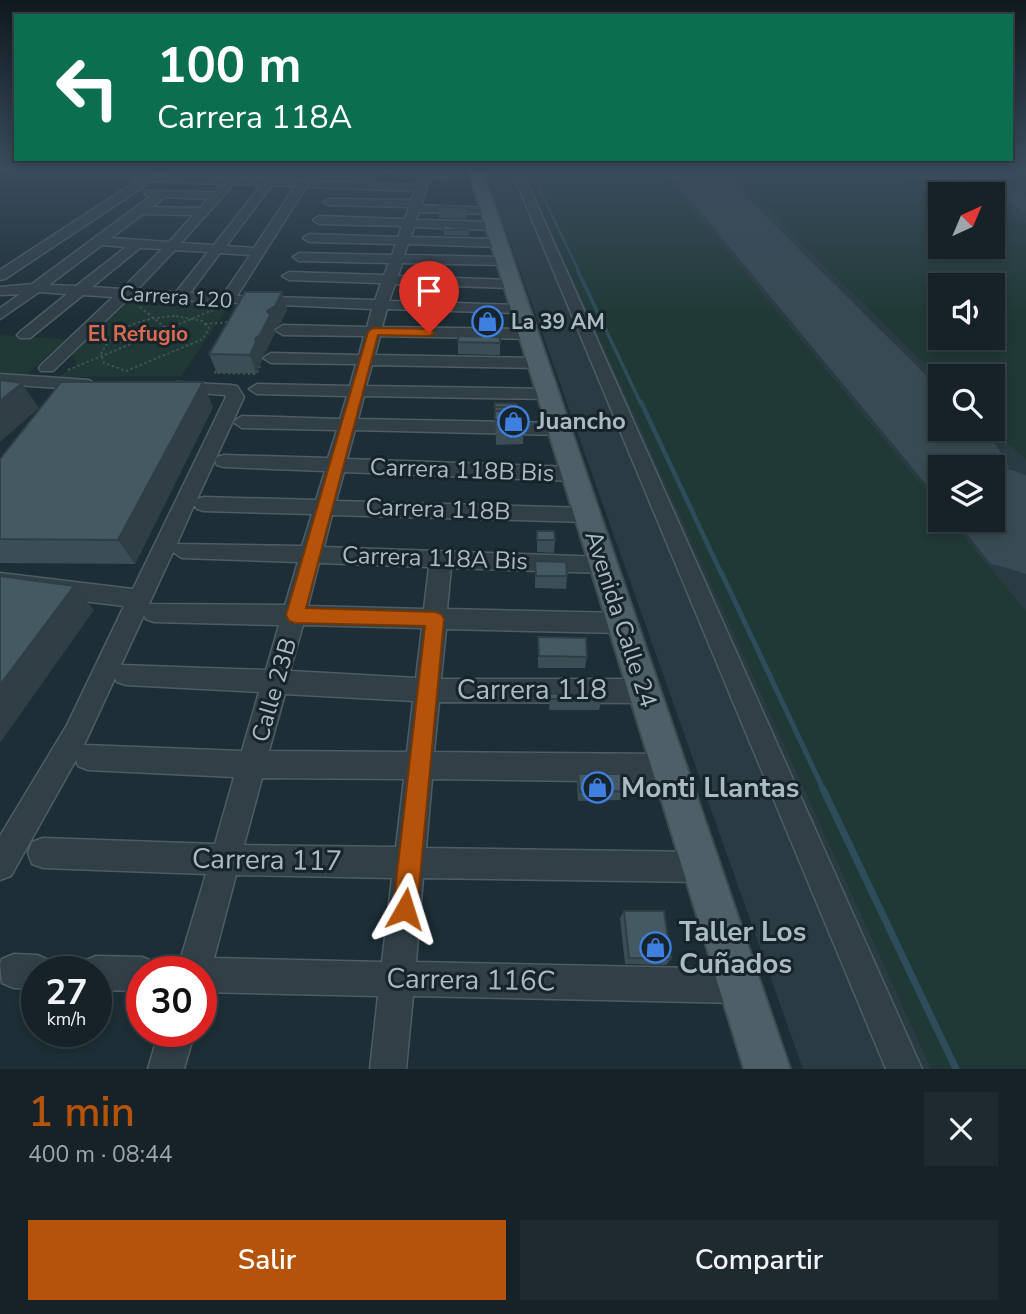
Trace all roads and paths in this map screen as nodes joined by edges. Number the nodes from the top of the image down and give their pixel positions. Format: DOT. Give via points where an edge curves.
graph roads {
  1 [pos="88,219"];
  2 [pos="129,219"];
  3 [pos="198,219"];
  4 [pos="240,219"];
  5 [pos="277,219"];
  6 [pos="410,219"];
  7 [pos="443,219"];
  8 [pos="491,219"];
  9 [pos="538,219"];
  10 [pos="319,220"];
  11 [pos="409,223"];
  12 [pos="309,238"];
  13 [pos="403,240"];
  14 [pos="99,241"];
  15 [pos="137,244"];
  16 [pos="500,245"];
  17 [pos="172,246"];
  18 [pos="217,249"];
  19 [pos="256,252"];
  20 [pos="299,257"];
  21 [pos="397,259"];
  22 [pos="106,268"];
  23 [pos="151,269"];
  24 [pos="0,276"];
  25 [pos="289,276"];
  26 [pos="389,280"];
  27 [pos="36,288"];
  28 [pos="78,290"];
  29 [pos="0,291"];
  30 [pos="125,293"];
  31 [pos="180,298"];
  32 [pos="232,300"];
  33 [pos="275,302"];
  34 [pos="381,304"];
  35 [pos="521,309"];
  36 [pos="0,315"];
  37 [pos="153,318"];
  38 [pos="194,318"];
  39 [pos="231,322"];
  40 [pos="205,324"];
  41 [pos="167,329"];
  42 [pos="283,330"];
  43 [pos="373,332"];
  44 [pos="529,334"];
  45 [pos="25,335"];
  46 [pos="187,346"];
  47 [pos="102,356"];
  48 [pos="366,359"];
  49 [pos="266,360"];
  50 [pos="221,363"];
  51 [pos="237,363"];
  52 [pos="538,363"];
  53 [pos="47,368"];
  54 [pos="232,374"];
  55 [pos="0,379"];
  56 [pos="74,384"];
  57 [pos="101,385"];
  58 [pos="155,386"];
  59 [pos="257,389"];
  60 [pos="357,390"];
  61 [pos="548,394"];
  62 [pos="56,404"];
  63 [pos="242,422"];
  64 [pos="348,425"];
  65 [pos="559,429"];
  66 [pos="224,461"];
  67 [pos="337,465"];
  68 [pos="574,474"];
  69 [pos="204,504"];
  70 [pos="326,506"];
  71 [pos="587,514"];
  72 [pos="183,550"];
  73 [pos="312,554"];
  74 [pos="441,558"];
  75 [pos="603,565"];
  76 [pos="0,582"];
  77 [pos="147,605"];
  78 [pos="295,615"];
  79 [pos="435,619"];
  80 [pos="622,623"];
  81 [pos="126,674"];
  82 [pos="277,684"];
  83 [pos="427,690"];
  84 [pos="644,691"];
  85 [pos="88,757"];
  86 [pos="254,764"];
  87 [pos="419,765"];
  88 [pos="669,768"];
  89 [pos="10,831"];
  90 [pos="43,853"];
  91 [pos="227,859"];
  92 [pos="410,863"];
  93 [pos="1,867"];
  94 [pos="701,867"];
  95 [pos="198,956"];
  96 [pos="217,975"];
  97 [pos="398,979"];
  98 [pos="740,986"];
  99 [pos="172,1047"];
  100 [pos="166,1069"];
  101 [pos="388,1069"];
  102 [pos="767,1069"];
  103 [pos="904,1069"];
  1 -- 24 [label="street"];
  2 -- 14 [label="street"];
  3 -- 17 [label="street"];
  4 -- 18 [label="street"];
  5 -- 19 [label="street"];
  6 -- 11 [label="street, Calle 23B"];
  7 -- 16 [label="street"];
  8 -- 16 [label="main road, Avenida Calle 24"];
  9 -- 103 [label="street"];
  10 -- 11 [label="street"];
  10 -- 12 [label="street"];
  11 -- 13 [label="street, Calle 23B"];
  11 -- 16 [label="street"];
  12 -- 13 [label="street"];
  12 -- 20 [label="street"];
  13 -- 16 [label="street"];
  13 -- 21 [label="street, Calle 23B"];
  14 -- 15 [label="street"];
  14 -- 27 [label="street"];
  15 -- 17 [label="street"];
  15 -- 22 [label="street"];
  16 -- 21 [label="street"];
  16 -- 26 [label="street"];
  16 -- 35 [label="main road, Avenida Calle 24"];
  17 -- 18 [label="street"];
  17 -- 23 [label="street"];
  18 -- 19 [label="street"];
  18 -- 31 [label="street"];
  19 -- 32 [label="street"];
  20 -- 21 [label="street"];
  20 -- 25 [label="street"];
  21 -- 26 [label="street, Calle 23B"];
  22 -- 23 [label="street"];
  22 -- 28 [label="street"];
  23 -- 30 [label="street"];
  25 -- 26 [label="street"];
  25 -- 33 [label="street"];
  26 -- 34 [label="street, Calle 23B"];
  27 -- 28 [label="street, Carrera 120"];
  27 -- 29 [label="street, Carrera 120"];
  27 -- 36 [label="street"];
  28 -- 30 [label="street, Carrera 120"];
  28 -- 45 [label="street"];
  30 -- 31 [label="street, Carrera 120"];
  30 -- 53 [label="street"];
  31 -- 32 [label="street, Carrera 120"];
  32 -- 33 [label="street, Carrera 120"];
  32 -- 38 [label="path"];
  33 -- 34 [label="street, Carrera 120"];
  34 -- 35 [label="street, Carrera 120"];
  34 -- 43 [label="street, Calle 23B"];
  35 -- 44 [label="main road, Avenida Calle 24"];
  37 -- 38 [label="path"];
  37 -- 41 [label="path"];
  37 -- 47 [label="path" via="113,335 104,344"];
  38 -- 40 [label="path"];
  38 -- 41 [label="path"];
  39 -- 40 [label="path"];
  40 -- 46 [label="path" via="209,328 206,337"];
  41 -- 46 [label="path"];
  41 -- 47 [label="path"];
  42 -- 43 [label="street"];
  43 -- 44 [label="street"];
  43 -- 48 [label="street, Calle 23B"];
  44 -- 52 [label="main road, Avenida Calle 24"];
  46 -- 47 [label="path" via="126,371 104,363"];
  47 -- 53 [label="path" via="68,370"];
  48 -- 49 [label="street"];
  48 -- 52 [label="street"];
  48 -- 60 [label="street, Calle 23B"];
  49 -- 54 [label="path" via="256,374"];
  50 -- 54 [label="path" via="215,373"];
  51 -- 54 [label="path"];
  52 -- 61 [label="main road, Avenida Calle 24"];
  55 -- 56 [label="street"];
  56 -- 57 [label="street"];
  56 -- 62 [label="street"];
  58 -- 77 [label="street" via="223,388 235,397"];
  59 -- 60 [label="street"];
  60 -- 61 [label="street"];
  60 -- 64 [label="street, Calle 23B"];
  61 -- 65 [label="main road, Avenida Calle 24"];
  63 -- 64 [label="street"];
  64 -- 65 [label="street"];
  64 -- 67 [label="street, Calle 23B"];
  65 -- 68 [label="main road, Avenida Calle 24"];
  66 -- 67 [label="street, Carrera 118B Bis"];
  67 -- 68 [label="street, Carrera 118B Bis"];
  67 -- 70 [label="street, Calle 23B"];
  68 -- 71 [label="main road, Avenida Calle 24"];
  69 -- 70 [label="street, Carrera 118B"];
  70 -- 71 [label="street, Carrera 118B"];
  70 -- 73 [label="street, Calle 23B"];
  71 -- 75 [label="main road, Avenida Calle 24"];
  72 -- 73 [label="street, Carrera 118A Bis"];
  73 -- 74 [label="street, Carrera 118A Bis"];
  73 -- 78 [label="street, Calle 23B"];
  74 -- 75 [label="street, Carrera 118A Bis"];
  74 -- 79 [label="street"];
  75 -- 80 [label="main road, Avenida Calle 24"];
  76 -- 77 [label="street"];
  77 -- 78 [label="street"];
  77 -- 89 [label="street" via="76,734"];
  78 -- 79 [label="street"];
  78 -- 82 [label="street, Calle 23B"];
  79 -- 80 [label="street"];
  79 -- 83 [label="street"];
  80 -- 84 [label="main road, Avenida Calle 24"];
  81 -- 82 [label="street, Carrera 118"];
  82 -- 83 [label="street, Carrera 118"];
  82 -- 86 [label="street, Calle 23B"];
  83 -- 84 [label="street, Carrera 118"];
  83 -- 87 [label="street"];
  84 -- 88 [label="main road, Avenida Calle 24"];
  85 -- 86 [label="street"];
  86 -- 87 [label="street"];
  86 -- 91 [label="street, Calle 23B"];
  87 -- 88 [label="street"];
  87 -- 92 [label="street"];
  88 -- 94 [label="main road, Avenida Calle 24"];
  89 -- 93 [label="street"];
  90 -- 91 [label="street, Carrera 117"];
  91 -- 92 [label="street, Carrera 117"];
  91 -- 95 [label="street, Calle 23B"];
  92 -- 94 [label="street, Carrera 117"];
  92 -- 97 [label="street"];
  94 -- 98 [label="main road, Avenida Calle 24"];
  96 -- 97 [label="street, Carrera 116C"];
  97 -- 98 [label="street, Carrera 116C"];
  97 -- 101 [label="street"];
  98 -- 102 [label="main road, Avenida Calle 24"];
  99 -- 100 [label="street"];
}
